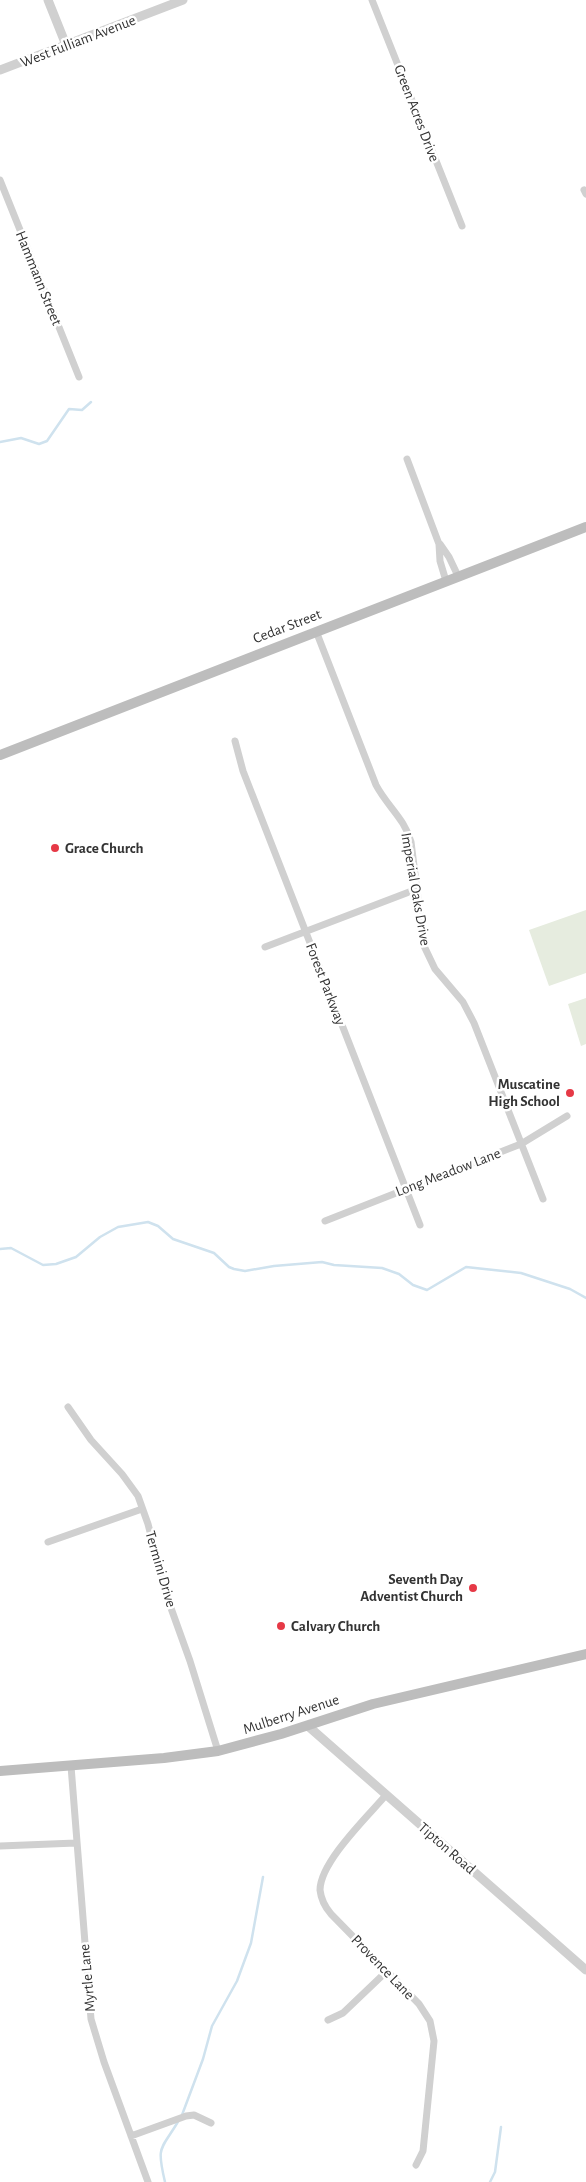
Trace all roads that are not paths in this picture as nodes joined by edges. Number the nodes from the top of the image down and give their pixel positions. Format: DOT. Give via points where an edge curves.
graph roads {
  1 [pos="48,0"];
  2 [pos="183,0"];
  3 [pos="372,0"];
  4 [pos="66,45"];
  5 [pos="0,70"];
  6 [pos="0,180"];
  7 [pos="462,226"];
  8 [pos="79,377"];
  9 [pos="407,459"];
  10 [pos="586,527"];
  11 [pos="440,544"];
  12 [pos="458,576"];
  13 [pos="446,581"];
  14 [pos="316,631"];
  15 [pos="235,741"];
  16 [pos="0,755"];
  17 [pos="417,889"];
  18 [pos="306,932"];
  19 [pos="265,947"];
  20 [pos="567,1116"];
  21 [pos="521,1144"];
  22 [pos="406,1188"];
  23 [pos="543,1199"];
  24 [pos="324,1221"];
  25 [pos="420,1225"];
  26 [pos="68,1406"];
  27 [pos="142,1510"];
  28 [pos="48,1542"];
  29 [pos="586,1654"];
  30 [pos="308,1726"];
  31 [pos="218,1751"];
  32 [pos="70,1766"];
  33 [pos="0,1771"];
  34 [pos="386,1795"];
  35 [pos="76,1843"];
  36 [pos="0,1846"];
  37 [pos="586,1970"];
  38 [pos="387,1971"];
  39 [pos="328,2020"];
  40 [pos="211,2123"];
  41 [pos="131,2136"];
  42 [pos="416,2165"];
  43 [pos="148,2182"];
  1 -- 4 [label="street"];
  2 -- 4 [label="street, West Fulliam Avenue"];
  3 -- 7 [label="street, Green Acres Drive"];
  4 -- 5 [label="street, West Fulliam Avenue"];
  6 -- 8 [label="street, Hammann Street"];
  9 -- 11 [label="street"];
  10 -- 12 [label="main road, Cedar Street"];
  11 -- 12 [label="street"];
  11 -- 13 [label="street" via="440,561"];
  12 -- 13 [label="main road, Cedar Street"];
  13 -- 14 [label="main road, Cedar Street"];
  14 -- 16 [label="main road, Cedar Street"];
  14 -- 17 [label="street, Imperial Oaks Drive" via="376,785 408,830"];
  15 -- 18 [label="street, Forest Parkway" via="243,771"];
  17 -- 18 [label="street"];
  17 -- 21 [label="street, Imperial Oaks Drive" via="428,956 469,1012"];
  18 -- 19 [label="street"];
  18 -- 22 [label="street, Forest Parkway"];
  20 -- 21 [label="street, Long Meadow Lane"];
  21 -- 22 [label="street, Long Meadow Lane"];
  21 -- 23 [label="street, Imperial Oaks Drive"];
  22 -- 24 [label="street, Long Meadow Lane"];
  22 -- 25 [label="street, Forest Parkway"];
  26 -- 27 [label="street, Termini Drive" via="91,1440 132,1487"];
  27 -- 28 [label="street"];
  27 -- 31 [label="street, Termini Drive"];
  29 -- 30 [label="main road, Mulberry Avenue" via="373,1704"];
  30 -- 31 [label="main road, Mulberry Avenue"];
  30 -- 34 [label="street, Tipton Road"];
  31 -- 32 [label="main road, Mulberry Avenue"];
  32 -- 33 [label="main road, Mulberry Avenue"];
  32 -- 35 [label="street, Myrtle Lane"];
  34 -- 37 [label="street, Tipton Road"];
  34 -- 38 [label="street, Provence Lane" via="335,1854 324,1873 320,1890 331,1914"];
  35 -- 36 [label="street"];
  35 -- 41 [label="street, Myrtle Lane" via="91,2019"];
  38 -- 39 [label="street" via="343,2013"];
  38 -- 42 [label="street, Provence Lane" via="419,2004 433,2030 423,2152"];
  40 -- 41 [label="street" via="194,2115"];
  41 -- 43 [label="street, Myrtle Lane"];
}
